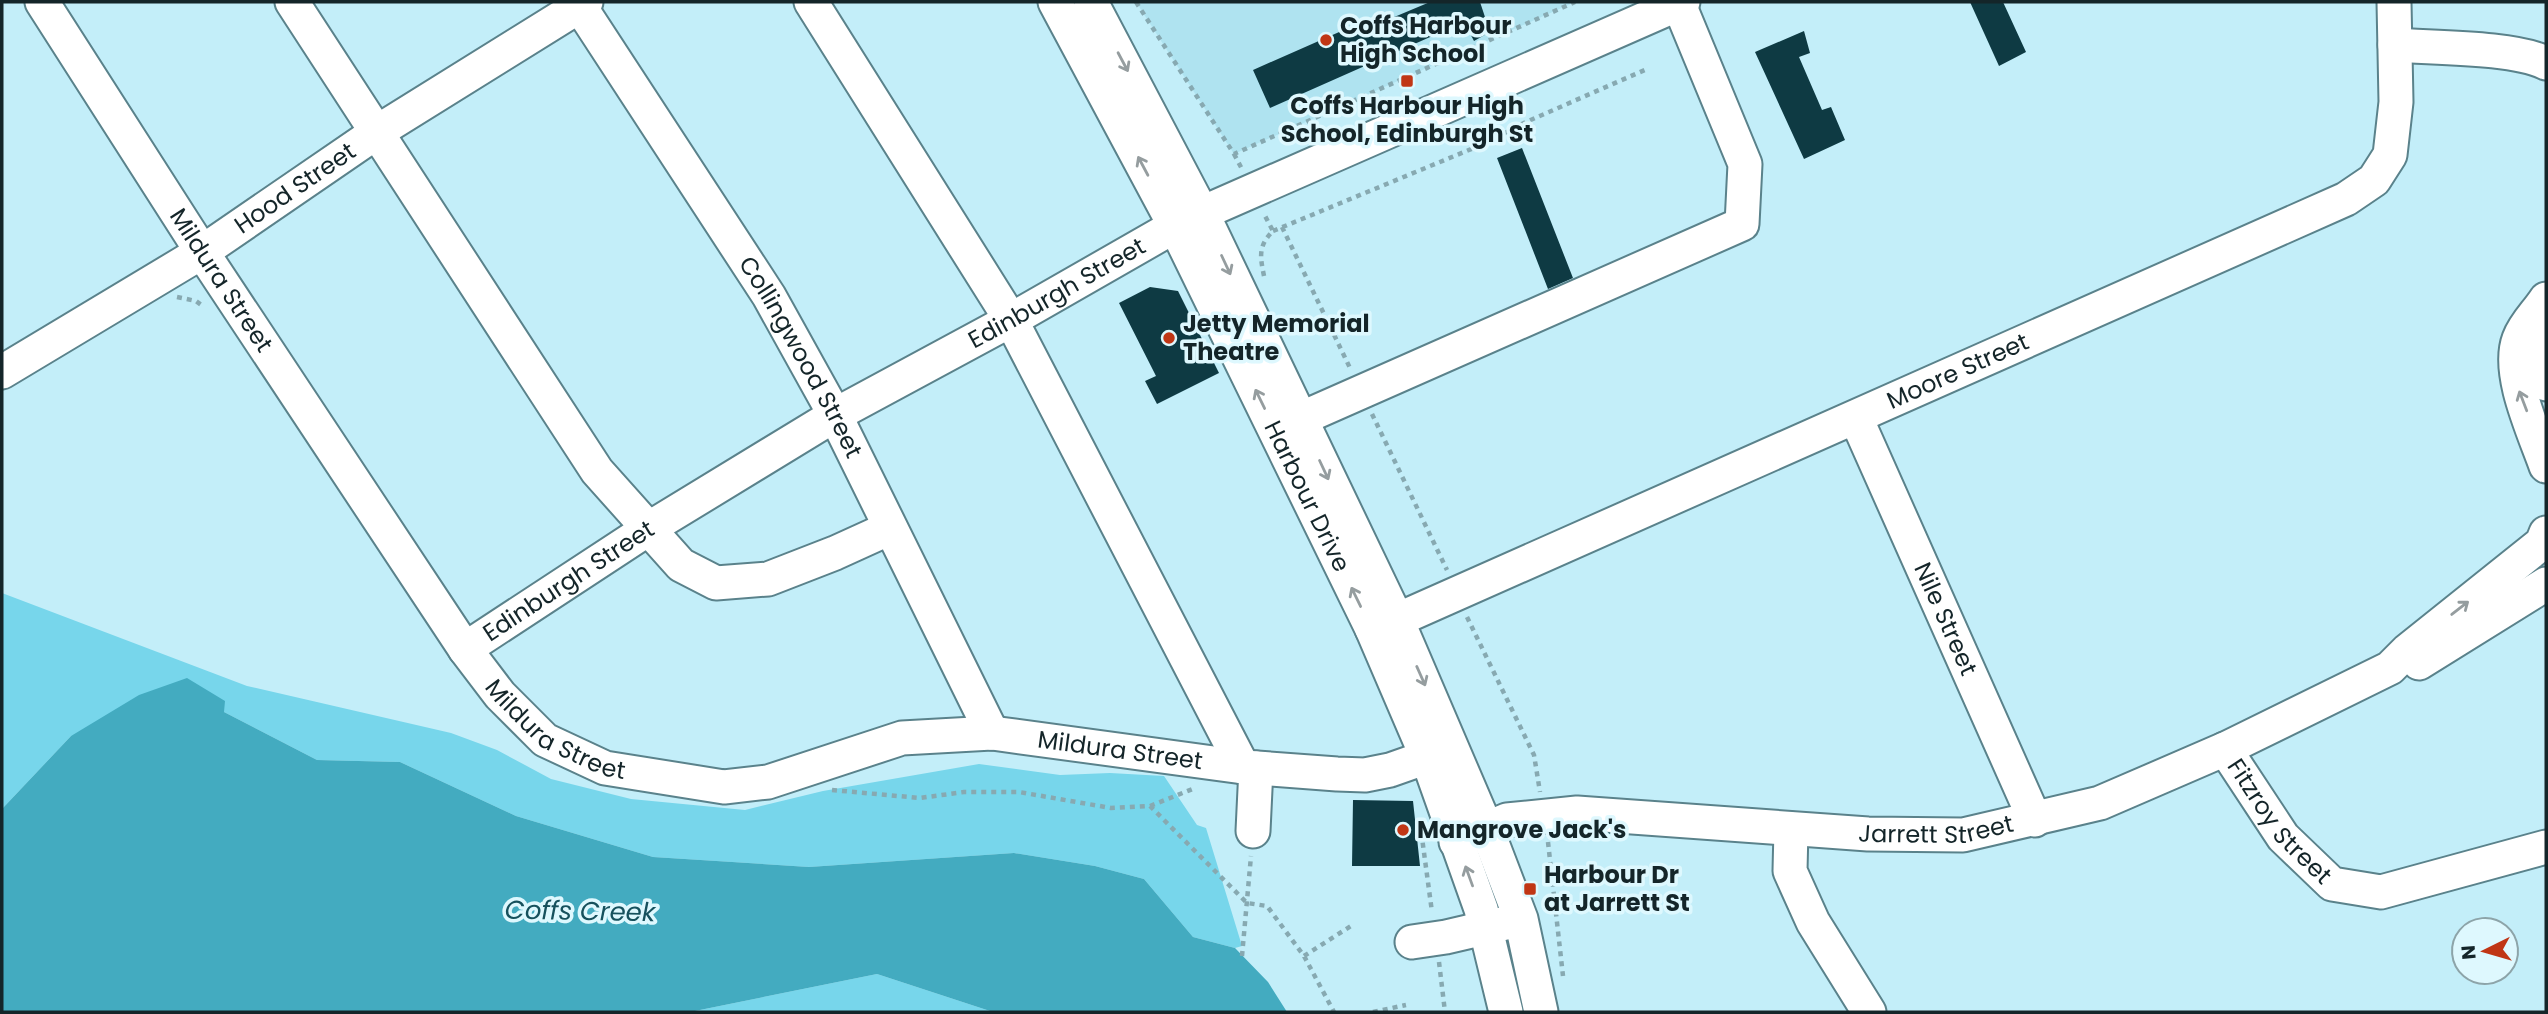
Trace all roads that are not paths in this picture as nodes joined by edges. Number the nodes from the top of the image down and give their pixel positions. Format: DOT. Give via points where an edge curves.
graph roads {
  1 [pos="42,2"];
  2 [pos="292,2"];
  3 [pos="811,2"];
  4 [pos="1055,2"];
  5 [pos="1091,2"];
  6 [pos="1680,2"];
  7 [pos="2394,2"];
  8 [pos="581,3"];
  9 [pos="2395,45"];
  10 [pos="2546,63"];
  11 [pos="377,132"];
  12 [pos="1189,220"];
  13 [pos="202,252"];
  14 [pos="2543,304"];
  15 [pos="1011,320"];
  16 [pos="2,372"];
  17 [pos="2546,384"];
  18 [pos="835,415"];
  19 [pos="1856,418"];
  20 [pos="1300,419"];
  21 [pos="2546,466"];
  22 [pos="890,528"];
  23 [pos="648,529"];
  24 [pos="2546,533"];
  25 [pos="2546,584"];
  26 [pos="1384,625"];
  27 [pos="465,649"];
  28 [pos="2390,668"];
  29 [pos="992,733"];
  30 [pos="2225,749"];
  31 [pos="1427,757"];
  32 [pos="1250,767"];
  33 [pos="2035,820"];
  34 [pos="1791,829"];
  35 [pos="1487,830"];
  36 [pos="1253,831"];
  37 [pos="1456,842"];
  38 [pos="2546,847"];
  39 [pos="1521,919"];
  40 [pos="1486,928"];
  41 [pos="1424,940"];
  42 [pos="1506,1012"];
  43 [pos="1541,1012"];
  44 [pos="1868,1012"];
  1 -- 13 [label="street, Mildura Street"];
  2 -- 11 [label="street"];
  3 -- 15 [label="street"];
  12 -- 4 [label="street, Harbour Drive, one-way"];
  5 -- 12 [label="street, Harbour Drive, one-way"];
  6 -- 12 [label="street, Edinburgh Street"];
  6 -- 20 [label="street" via="1745,164 1742,224"];
  7 -- 9 [label="street, Moore Street"];
  8 -- 11 [label="street, Hood Street"];
  8 -- 18 [label="street, Collingwood Street" via="769,296"];
  9 -- 10 [label="street" via="2507,53"];
  9 -- 19 [label="street, Moore Street" via="2396,102 2390,155 2374,180 2346,200"];
  11 -- 13 [label="street, Hood Street"];
  11 -- 23 [label="street" via="597,471"];
  12 -- 15 [label="street, Edinburgh Street"];
  12 -- 20 [label="street, Harbour Drive, one-way"];
  26 -- 12 [label="street, Harbour Drive, one-way"];
  13 -- 16 [label="street, Hood Street"];
  13 -- 27 [label="street, Mildura Street"];
  14 -- 17 [label="street" via="2542,372"];
  21 -- 14 [label="street, one-way" via="2515,375 2518,341 2528,319"];
  15 -- 18 [label="street, Edinburgh Street"];
  15 -- 32 [label="street"];
  18 -- 22 [label="street, Collingwood Street"];
  18 -- 23 [label="street, Edinburgh Street"];
  19 -- 26 [label="street, Moore Street"];
  19 -- 33 [label="street, Nile Street"];
  20 -- 26 [label="street, Harbour Drive, one-way"];
  22 -- 23 [label="street" via="768,579 716,583 681,565"];
  22 -- 29 [label="street, Collingwood Street"];
  23 -- 27 [label="street, Edinburgh Street"];
  28 -- 24 [label="street, Jarrett Street, one-way" via="2542,543"];
  25 -- 28 [label="street, Jarrett Street" via="2415,666"];
  26 -- 31 [label="street, Harbour Drive"];
  26 -- 35 [label="street, Harbour Drive, one-way"];
  27 -- 29 [label="street, Mildura Street" via="500,695 545,740 619,771 724,787 768,782 902,738"];
  28 -- 30 [label="street, Jarrett Street"];
  29 -- 32 [label="street, Mildura Street"];
  30 -- 33 [label="street, Jarrett Street" via="2100,803"];
  30 -- 38 [label="street, Fitzroy Street" via="2283,837 2332,884 2381,892"];
  31 -- 32 [label="street, Mildura Street" via="1365,775"];
  31 -- 37 [label="street, Harbour Drive"];
  32 -- 36 [label="street"];
  33 -- 34 [label="street, Jarrett Street" via="1963,835"];
  34 -- 35 [label="street, Jarrett Street" via="1577,813 1507,820"];
  34 -- 44 [label="street" via="1790,871 1813,922"];
  35 -- 37 [label="street, Jarrett Street"];
  35 -- 39 [label="street, Harbour Drive"];
  40 -- 37 [label="street, Harbour Drive, one-way"];
  39 -- 40 [label="street"];
  39 -- 43 [label="street, Harbour Drive"];
  40 -- 41 [label="street"];
  40 -- 42 [label="street, Harbour Drive"];
}
